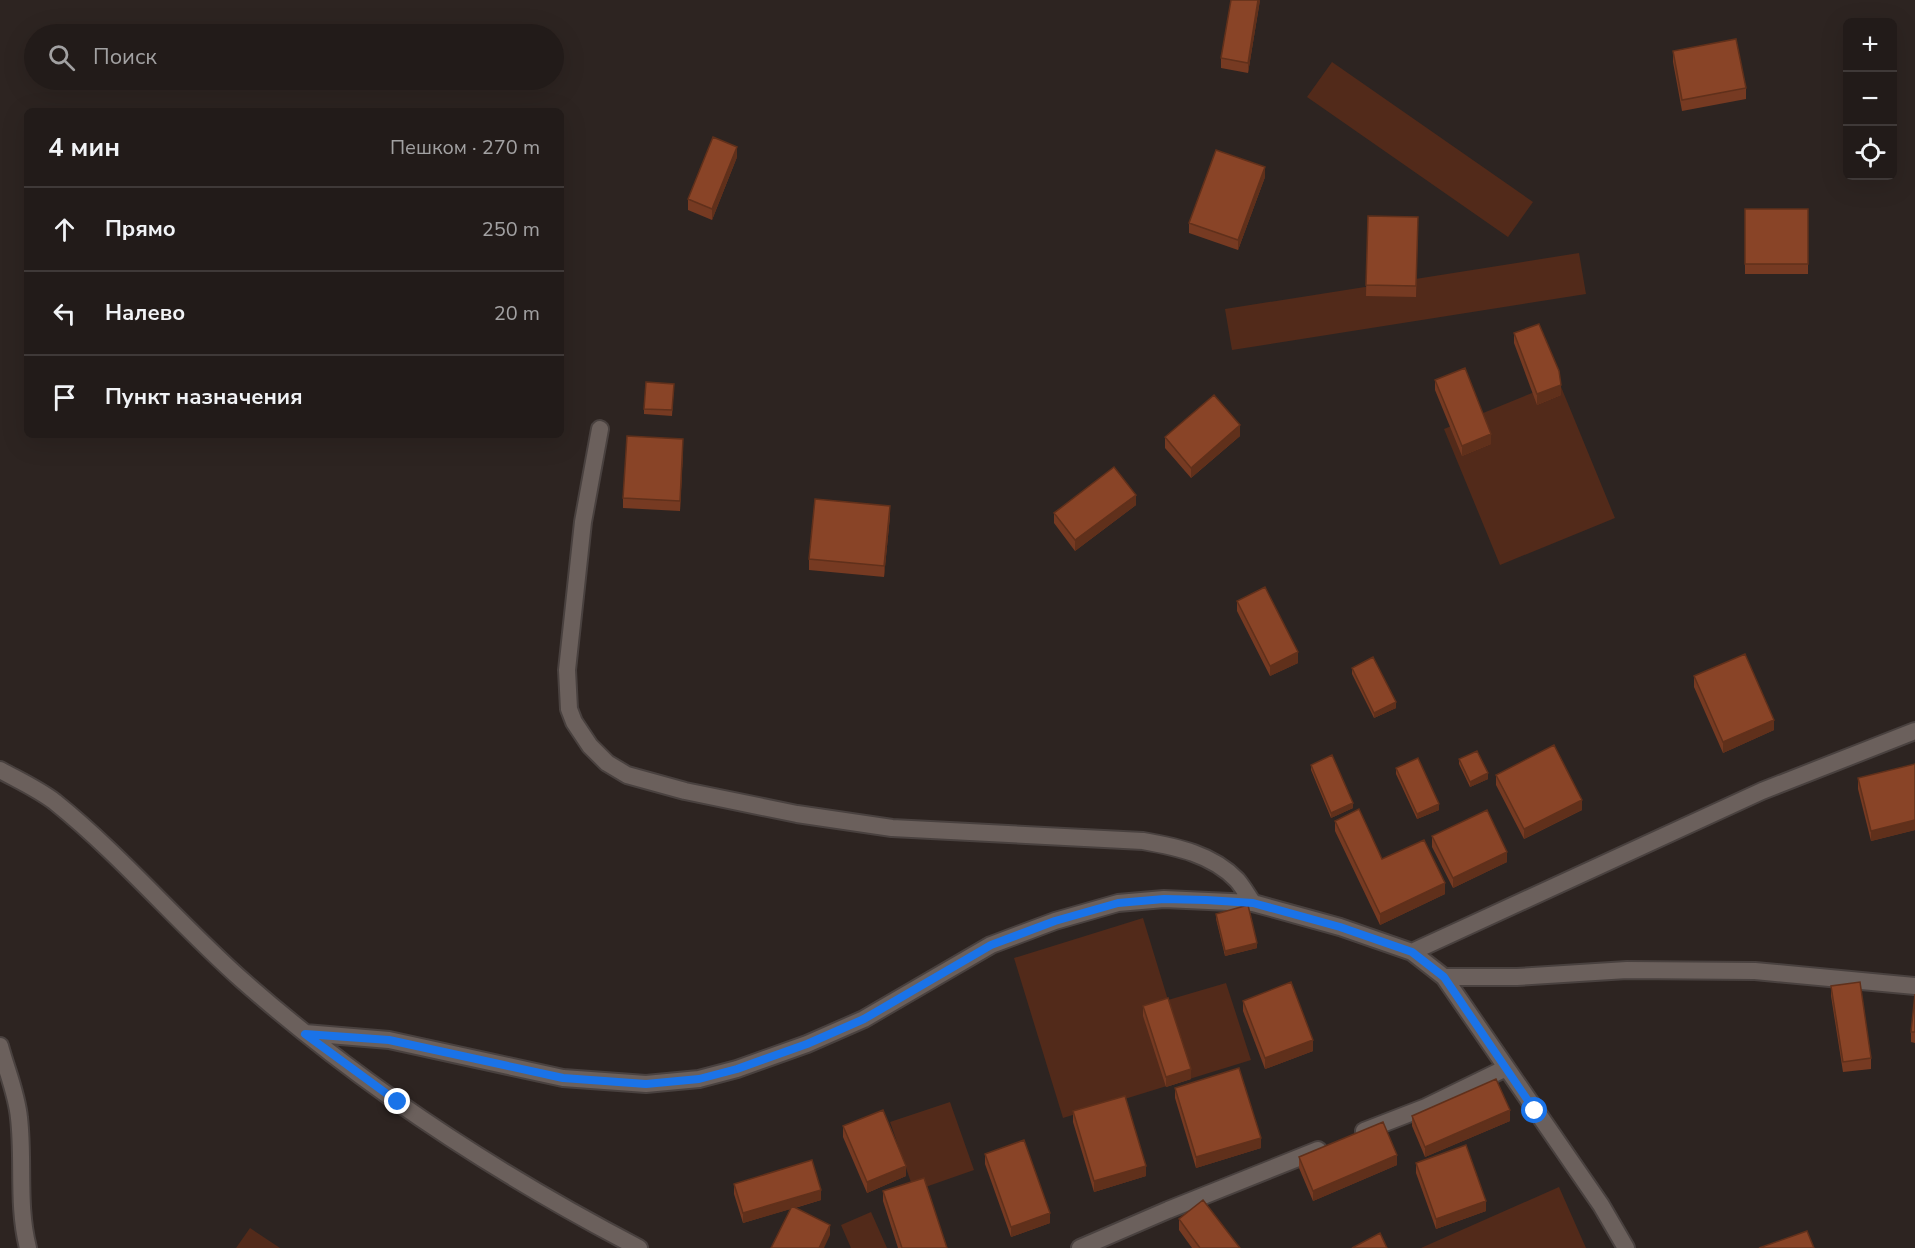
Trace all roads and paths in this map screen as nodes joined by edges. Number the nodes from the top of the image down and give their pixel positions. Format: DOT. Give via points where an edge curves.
graph roads {
  1 [pos="600,429"];
  2 [pos="1915,731"];
  3 [pos="0,770"];
  4 [pos="1253,903"];
  5 [pos="1412,952"];
  6 [pos="1444,977"];
  7 [pos="1915,986"];
  8 [pos="305,1034"];
  9 [pos="0,1046"];
  10 [pos="1506,1068"];
  11 [pos="1350,1137"];
  12 [pos="1329,1145"];
  13 [pos="27,1248"];
  14 [pos="639,1248"];
  15 [pos="1080,1248"];
  16 [pos="1626,1248"];
  1 -- 4 [label="lane" via="583,522 567,670 569,709 574,722 590,746 608,763 627,775 685,791 797,814 892,828 1143,841 1174,847 1221,867"];
  2 -- 5 [label="lane" via="1762,791"];
  3 -- 8 [label="lane" via="53,801 117,857 240,978"];
  4 -- 5 [label="lane"];
  4 -- 8 [label="lane" via="1164,899 1118,903 1055,921 991,945 864,1019 807,1044 699,1079 646,1084 563,1078 389,1040"];
  5 -- 6 [label="lane"];
  6 -- 7 [label="lane" via="1627,970 1755,971"];
  6 -- 10 [label="lane"];
  8 -- 14 [label="lane" via="505,1173"];
  9 -- 13 [label="lane" via="19,1116"];
  10 -- 11 [label="lane" via="1426,1107"];
  10 -- 16 [label="lane" via="1601,1205"];
  12 -- 15 [label="lane"];
}
